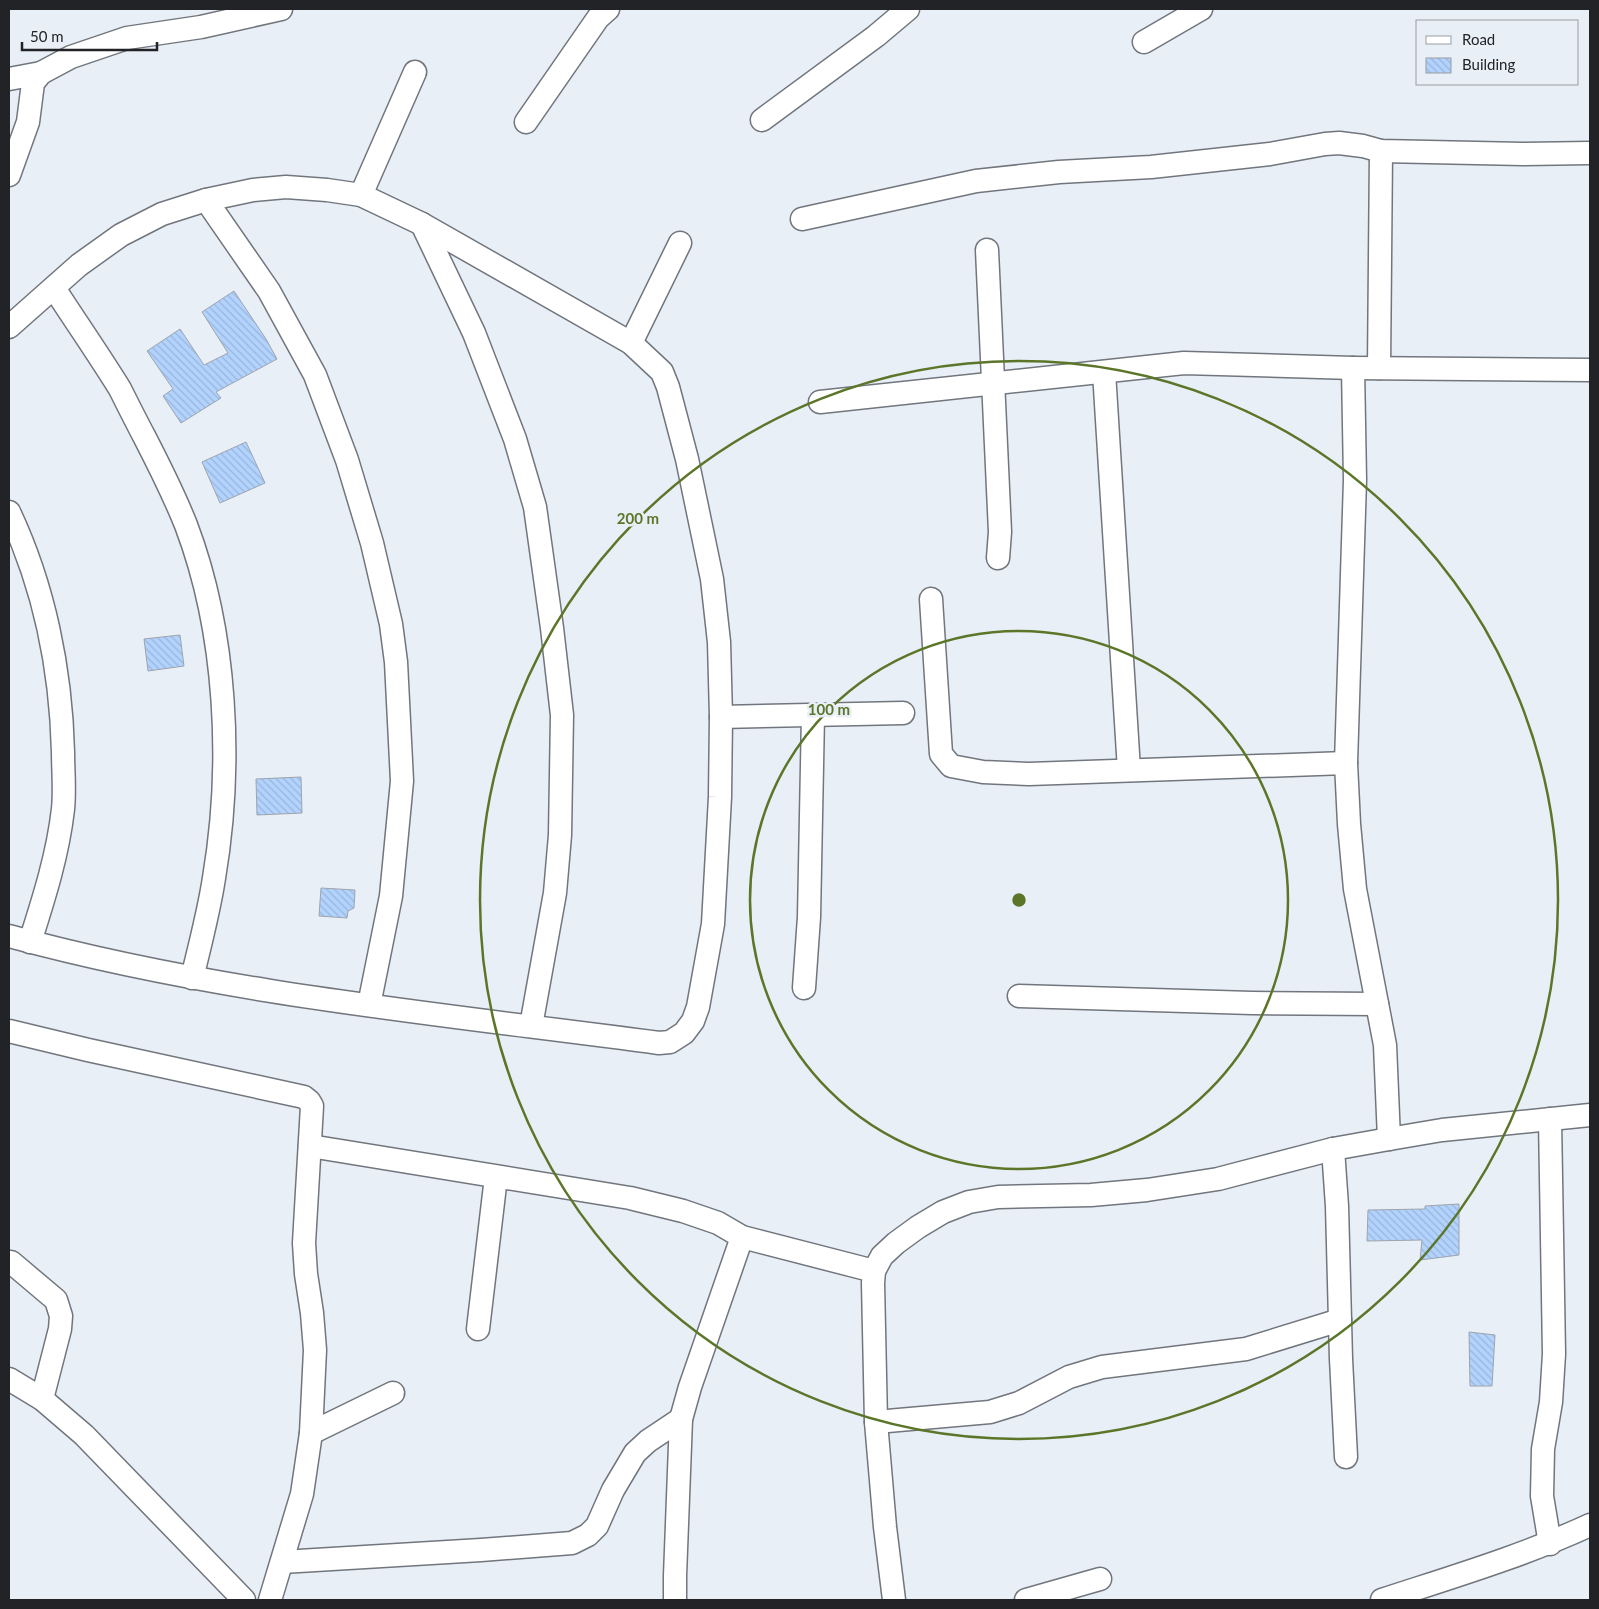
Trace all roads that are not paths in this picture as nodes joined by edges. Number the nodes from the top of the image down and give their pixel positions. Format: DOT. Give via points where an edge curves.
graph roads {
  1 [pos="281,9"];
  2 [pos="608,9"];
  3 [pos="908,9"];
  4 [pos="1201,9"];
  5 [pos="1144,42"];
  6 [pos="415,72"];
  7 [pos="40,73"];
  8 [pos="9,79"];
  9 [pos="762,120"];
  10 [pos="526,122"];
  11 [pos="1381,151"];
  12 [pos="1590,153"];
  13 [pos="10,169"];
  14 [pos="361,195"];
  15 [pos="206,200"];
  16 [pos="802,219"];
  17 [pos="422,224"];
  18 [pos="680,243"];
  19 [pos="987,250"];
  20 [pos="54,288"];
  21 [pos="9,327"];
  22 [pos="632,343"];
  23 [pos="1353,368"];
  24 [pos="1379,368"];
  25 [pos="1590,370"];
  26 [pos="1104,372"];
  27 [pos="994,383"];
  28 [pos="820,402"];
  29 [pos="9,512"];
  30 [pos="998,558"];
  31 [pos="931,599"];
  32 [pos="903,712"];
  33 [pos="814,715"];
  34 [pos="721,717"];
  35 [pos="1346,763"];
  36 [pos="1129,770"];
  37 [pos="9,936"];
  38 [pos="30,942"];
  39 [pos="192,978"];
  40 [pos="804,988"];
  41 [pos="1019,996"];
  42 [pos="1377,1004"];
  43 [pos="369,1005"];
  44 [pos="531,1026"];
  45 [pos="9,1031"];
  46 [pos="1590,1115"];
  47 [pos="1550,1119"];
  48 [pos="1389,1139"];
  49 [pos="310,1146"];
  50 [pos="1333,1149"];
  51 [pos="496,1177"];
  52 [pos="742,1237"];
  53 [pos="10,1262"];
  54 [pos="874,1271"];
  55 [pos="1340,1320"];
  56 [pos="478,1329"];
  57 [pos="9,1379"];
  58 [pos="392,1393"];
  59 [pos="42,1399"];
  60 [pos="681,1419"];
  61 [pos="876,1422"];
  62 [pos="311,1433"];
  63 [pos="1346,1457"];
  64 [pos="1590,1525"];
  65 [pos="1550,1544"];
  66 [pos="282,1562"];
  67 [pos="1100,1579"];
  68 [pos="244,1600"];
  69 [pos="270,1600"];
  70 [pos="675,1600"];
  71 [pos="894,1600"];
  72 [pos="1026,1600"];
  73 [pos="1382,1600"];
  1 -- 7 [label="street" via="201,27 127,38 71,57"];
  2 -- 10 [label="street" via="598,18"];
  3 -- 9 [label="street"];
  4 -- 5 [label="street"];
  6 -- 14 [label="street"];
  7 -- 8 [label="street"];
  7 -- 13 [label="street" via="33,83 28,122"];
  11 -- 12 [label="street"];
  11 -- 16 [label="street" via="1339,143 1324,144 1270,154 1151,167 976,181"];
  11 -- 24 [label="street"];
  14 -- 15 [label="street" via="286,188 253,190"];
  14 -- 17 [label="street"];
  15 -- 20 [label="street" via="162,214 121,235 79,265"];
  15 -- 43 [label="street" via="269,291 315,375 353,479 391,624 402,781 391,896"];
  17 -- 22 [label="street"];
  17 -- 44 [label="street" via="474,333 520,454 535,507 552,628 562,715 560,835 554,893"];
  18 -- 22 [label="street"];
  19 -- 27 [label="street"];
  20 -- 21 [label="street"];
  20 -- 39 [label="street" via="120,390 162,471 186,524 207,592 224,714 225,749 214,879"];
  22 -- 34 [label="street" via="662,372 687,459 712,579 719,642"];
  23 -- 24 [label="street"];
  23 -- 26 [label="street" via="1184,364"];
  23 -- 35 [label="street" via="1355,480"];
  24 -- 25 [label="street"];
  26 -- 27 [label="street"];
  26 -- 36 [label="street"];
  27 -- 28 [label="street"];
  27 -- 30 [label="street" via="1000,532"];
  29 -- 38 [label="street" via="44,608 62,716 61,822 52,870"];
  31 -- 36 [label="street" via="941,754 951,766 1005,773"];
  32 -- 33 [label="street"];
  33 -- 34 [label="street"];
  33 -- 40 [label="street"];
  34 -- 44 [label="street" via="713,924 693,1021 679,1038 659,1044"];
  35 -- 36 [label="street"];
  35 -- 42 [label="street" via="1355,889"];
  37 -- 38 [label="street"];
  38 -- 39 [label="street"];
  39 -- 43 [label="street"];
  41 -- 42 [label="street"];
  42 -- 48 [label="street" via="1385,1045"];
  43 -- 44 [label="street"];
  45 -- 49 [label="street" via="304,1097 312,1106"];
  46 -- 47 [label="street"];
  47 -- 48 [label="street"];
  47 -- 65 [label="street" via="1554,1354 1543,1449 1542,1496"];
  48 -- 50 [label="street"];
  49 -- 51 [label="street"];
  49 -- 62 [label="street" via="304,1243 315,1350"];
  50 -- 54 [label="street" via="1218,1179 1147,1190 1091,1195 998,1196 969,1202 942,1212 918,1227 882,1256"];
  50 -- 55 [label="street" via="1338,1206"];
  51 -- 52 [label="street" via="664,1206 718,1223"];
  51 -- 56 [label="street"];
  52 -- 54 [label="street"];
  52 -- 60 [label="street"];
  53 -- 59 [label="street" via="56,1300 61,1316"];
  54 -- 61 [label="street"];
  55 -- 61 [label="street" via="1246,1349 1102,1367 1069,1377 1019,1403 990,1412"];
  55 -- 63 [label="street"];
  57 -- 59 [label="street"];
  58 -- 62 [label="street"];
  59 -- 68 [label="street" via="84,1435"];
  60 -- 66 [label="street" via="635,1453 597,1526 572,1543"];
  60 -- 70 [label="street"];
  61 -- 71 [label="street"];
  62 -- 66 [label="street" via="302,1494"];
  64 -- 65 [label="street"];
  65 -- 73 [label="street"];
  66 -- 69 [label="street"];
  67 -- 72 [label="street"];
}
